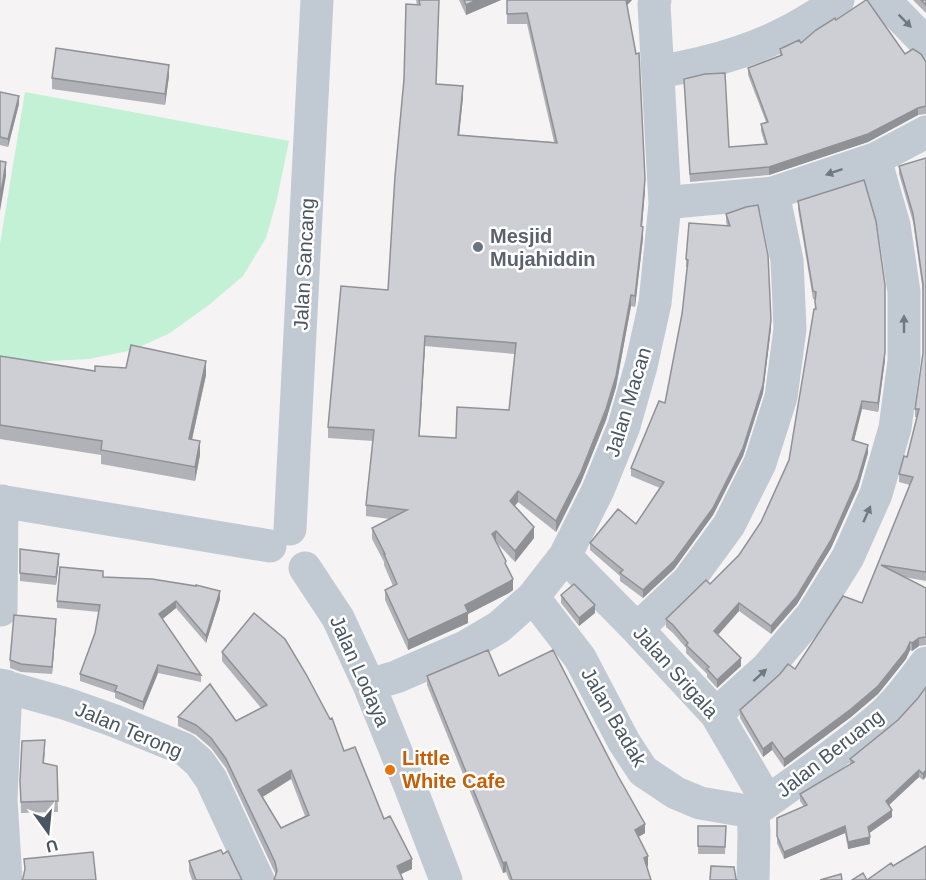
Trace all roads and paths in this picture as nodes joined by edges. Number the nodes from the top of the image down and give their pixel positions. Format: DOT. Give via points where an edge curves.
graph roads {
  1 [pos="317,0"];
  2 [pos="655,0"];
  3 [pos="838,0"];
  4 [pos="884,0"];
  5 [pos="926,43"];
  6 [pos="658,72"];
  7 [pos="926,132"];
  8 [pos="875,159"];
  9 [pos="773,193"];
  10 [pos="665,204"];
  11 [pos="1,501"];
  12 [pos="280,538"];
  13 [pos="565,556"];
  14 [pos="533,597"];
  15 [pos="1,610"];
  16 [pos="638,629"];
  17 [pos="926,663"];
  18 [pos="369,685"];
  19 [pos="3,686"];
  20 [pos="717,714"];
  21 [pos="1,799"];
  22 [pos="758,816"];
  23 [pos="6,880"];
  24 [pos="258,880"];
  25 [pos="446,880"];
  26 [pos="753,880"];
  1 -- 12 [label="street, Jalan Sancang"];
  2 -- 6 [label="street, Jalan Macan"];
  3 -- 6 [label="street" via="768,42 732,56"];
  4 -- 5 [label="street, one-way"];
  6 -- 10 [label="street, Jalan Macan"];
  7 -- 8 [label="street"];
  8 -- 9 [label="street, one-way"];
  20 -- 8 [label="street, one-way" via="767,668 812,615 848,557 876,494 895,428 904,361 904,292 894,225"];
  9 -- 10 [label="street"];
  9 -- 16 [label="street" via="787,260 790,329 781,398 760,463 729,525 688,581"];
  10 -- 13 [label="street, Jalan Macan" via="655,303 624,426"];
  11 -- 12 [label="street, Jalan Lodaya"];
  11 -- 15 [label="street"];
  12 -- 18 [label="street, Jalan Lodaya" via="302,531 312,542 313,556 305,568 338,618"];
  13 -- 14 [label="street, Jalan Macan"];
  13 -- 16 [label="street, Jalan Srigala"];
  14 -- 18 [label="street, Jalan Macan" via="499,627 465,647"];
  14 -- 22 [label="street, Jalan Badak" via="580,658 643,771 676,793 700,803"];
  16 -- 20 [label="street, Jalan Srigala"];
  17 -- 22 [label="street, Jalan Beruang" via="880,718"];
  18 -- 25 [label="street, Jalan Lodaya"];
  19 -- 21 [label="street"];
  19 -- 24 [label="street, Jalan Terong" via="67,704 184,749 211,779"];
  20 -- 22 [label="street, Jalan Srigala"];
  21 -- 23 [label="street"];
  22 -- 26 [label="street"];
}
